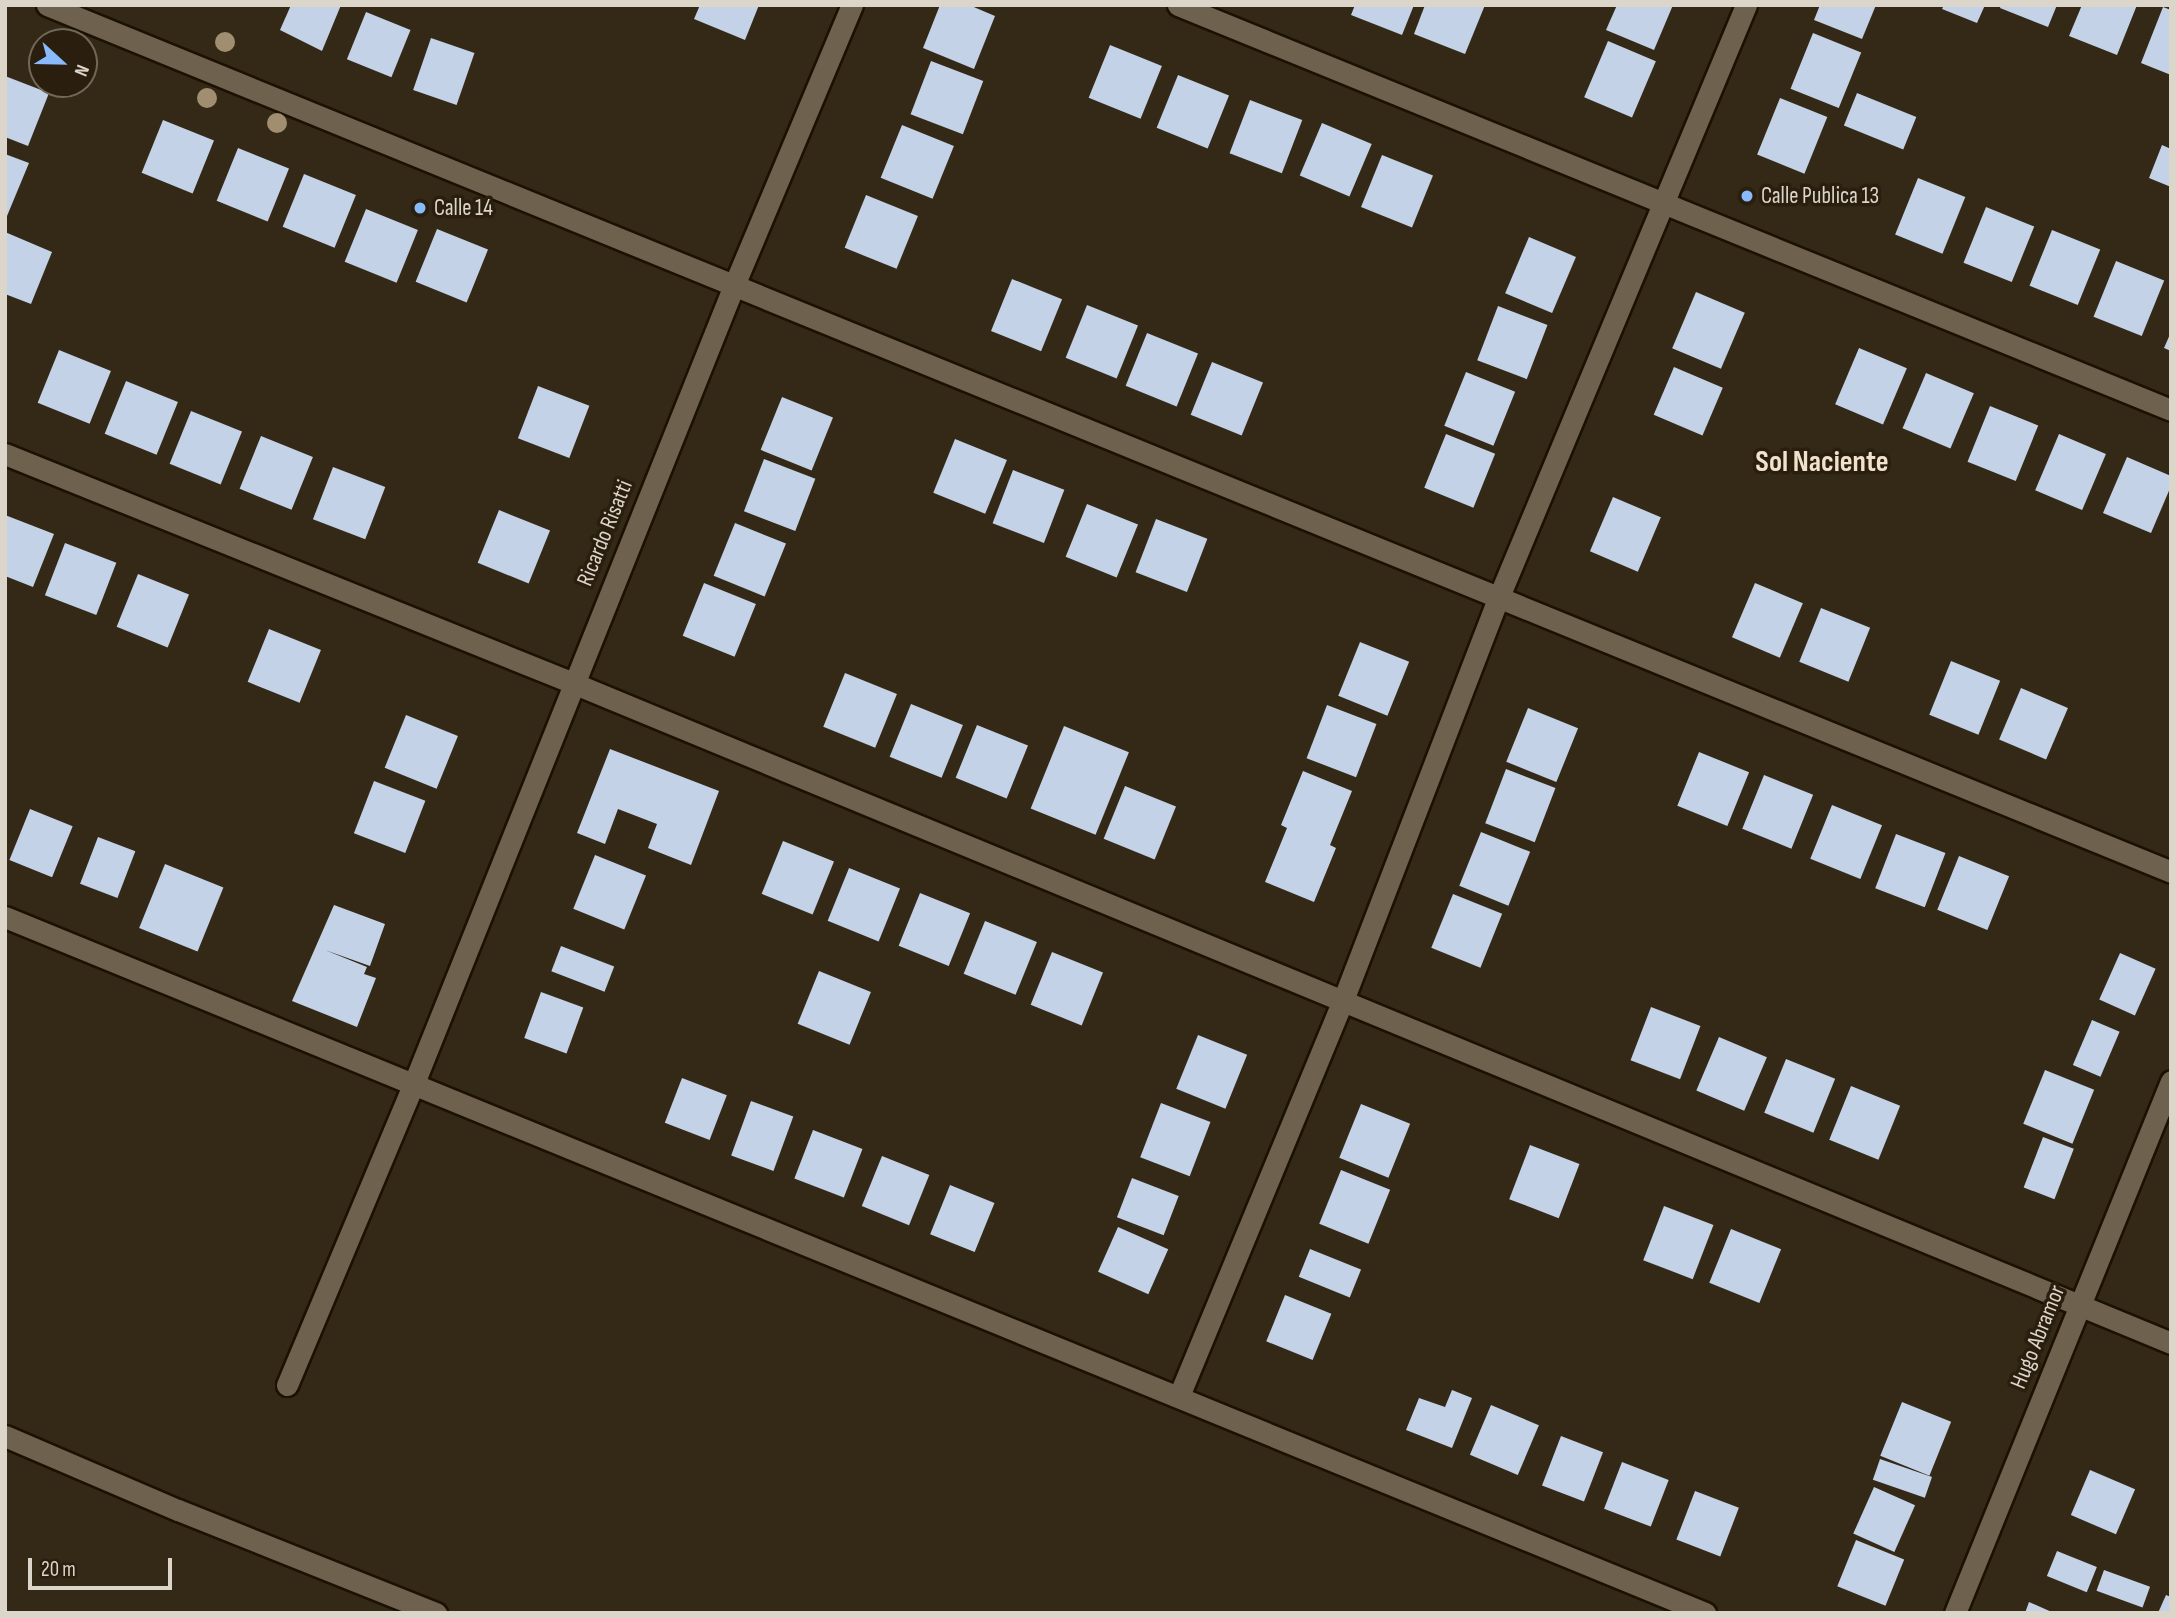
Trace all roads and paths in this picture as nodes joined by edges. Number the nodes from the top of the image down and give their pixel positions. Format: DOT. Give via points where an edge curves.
graph roads {
  1 [pos="47,5"];
  2 [pos="852,5"];
  3 [pos="1178,5"];
  4 [pos="1746,5"];
  5 [pos="1662,202"];
  6 [pos="735,283"];
  7 [pos="2171,410"];
  8 [pos="5,454"];
  9 [pos="1498,599"];
  10 [pos="573,683"];
  11 [pos="2171,872"];
  12 [pos="5,917"];
  13 [pos="1342,1003"];
  14 [pos="2171,1081"];
  15 [pos="414,1083"];
  16 [pos="2078,1305"];
  17 [pos="2171,1343"];
  18 [pos="287,1385"];
  19 [pos="1179,1396"];
  20 [pos="5,1436"];
  21 [pos="436,1613"];
  22 [pos="1705,1613"];
  23 [pos="1955,1613"];
  1 -- 6 [label="street"];
  2 -- 6 [label="street, Ricardo Risatti"];
  3 -- 5 [label="street"];
  4 -- 5 [label="street"];
  5 -- 7 [label="street"];
  5 -- 9 [label="street"];
  6 -- 9 [label="street"];
  6 -- 10 [label="street, Ricardo Risatti"];
  8 -- 10 [label="street"];
  9 -- 11 [label="street"];
  9 -- 13 [label="street"];
  10 -- 13 [label="street"];
  10 -- 15 [label="street, Ricardo Risatti"];
  12 -- 15 [label="street"];
  13 -- 16 [label="street"];
  13 -- 19 [label="street"];
  14 -- 16 [label="street, Hugo Abramor"];
  15 -- 18 [label="street, Ricardo Risatti"];
  15 -- 19 [label="street"];
  16 -- 17 [label="street"];
  16 -- 23 [label="street, Hugo Abramor"];
  19 -- 22 [label="street"];
  20 -- 21 [label="street"];
}
